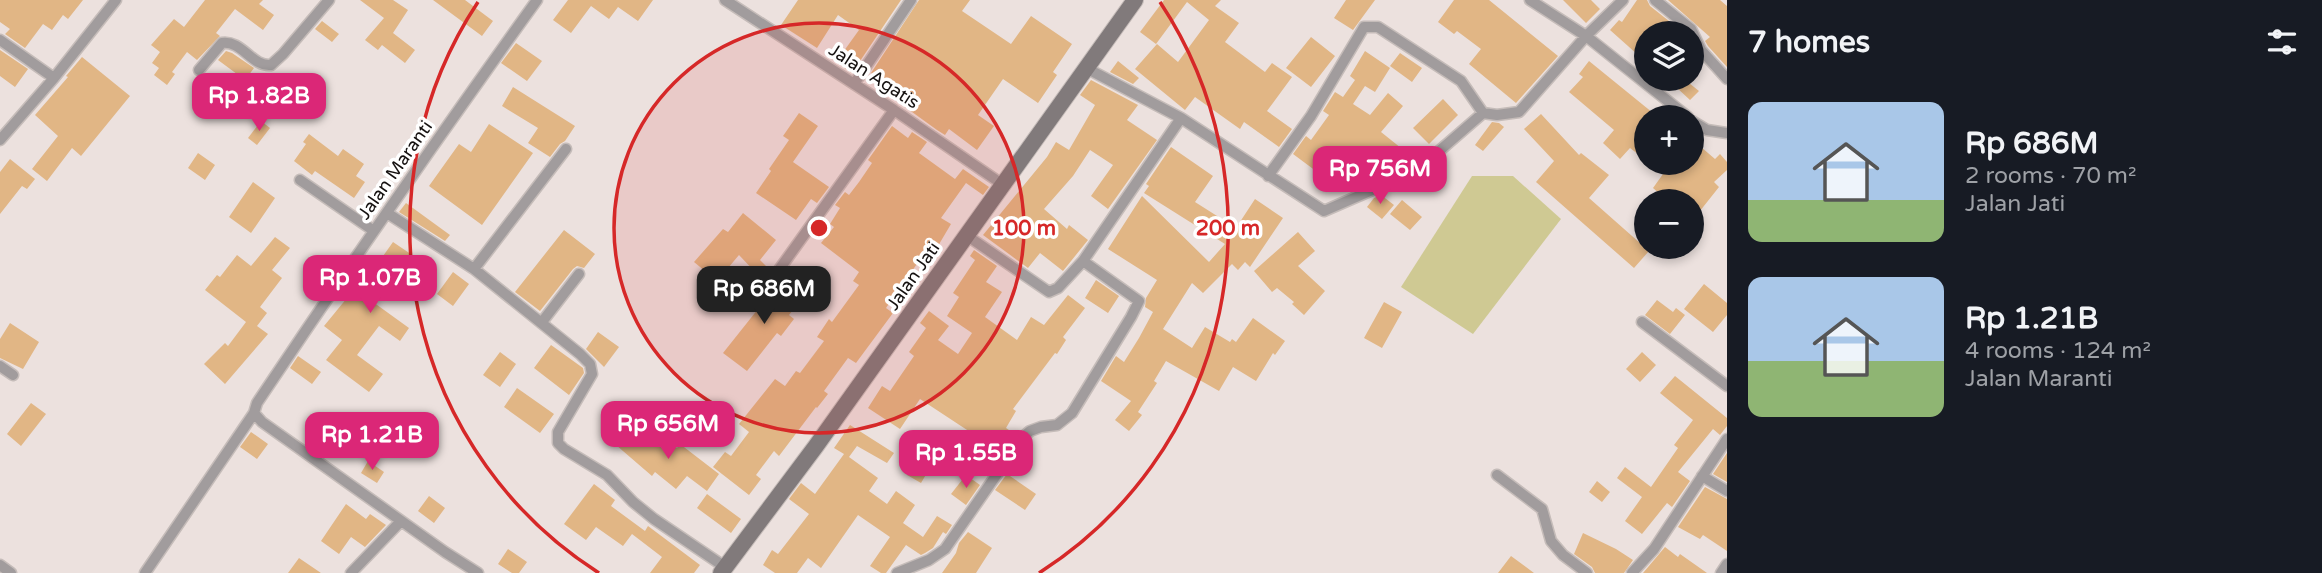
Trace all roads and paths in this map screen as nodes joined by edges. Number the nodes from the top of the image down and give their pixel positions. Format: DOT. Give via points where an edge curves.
graph roads {
  1 [pos="116,0"];
  2 [pos="329,0"];
  3 [pos="537,0"];
  4 [pos="724,0"];
  5 [pos="911,0"];
  6 [pos="1135,0"];
  7 [pos="1530,0"];
  8 [pos="1623,0"];
  9 [pos="1655,0"];
  10 [pos="1586,36"];
  11 [pos="0,40"];
  12 [pos="1086,68"];
  13 [pos="199,70"];
  14 [pos="54,78"];
  15 [pos="1727,79"];
  16 [pos="854,83"];
  17 [pos="1673,105"];
  18 [pos="894,110"];
  19 [pos="1483,113"];
  20 [pos="1181,118"];
  21 [pos="1704,128"];
  22 [pos="1727,133"];
  23 [pos="0,140"];
  24 [pos="566,149"];
  25 [pos="1268,176"];
  26 [pos="300,180"];
  27 [pos="1002,184"];
  28 [pos="387,213"];
  29 [pos="374,231"];
  30 [pos="966,235"];
  31 [pos="1083,261"];
  32 [pos="474,269"];
  33 [pos="579,274"];
  34 [pos="755,303"];
  35 [pos="542,322"];
  36 [pos="1642,322"];
  37 [pos="0,366"];
  38 [pos="13,375"];
  39 [pos="1727,386"];
  40 [pos="254,413"];
  41 [pos="1727,439"];
  42 [pos="1497,475"];
  43 [pos="1702,476"];
  44 [pos="1727,491"];
  45 [pos="401,521"];
  46 [pos="1727,564"];
  47 [pos="0,565"];
  48 [pos="726,571"];
  49 [pos="11,573"];
  50 [pos="145,573"];
  51 [pos="351,573"];
  52 [pos="478,573"];
  53 [pos="897,573"];
  54 [pos="1587,573"];
  55 [pos="1632,573"];
  56 [pos="1721,573"];
  1 -- 14 [label="street"];
  2 -- 13 [label="street" via="271,65 224,42"];
  3 -- 28 [label="street, Jalan Maranti"];
  4 -- 16 [label="street, Jalan Agatis"];
  5 -- 16 [label="street"];
  6 -- 12 [label="street, Jalan Jati"];
  7 -- 10 [label="street"];
  8 -- 10 [label="street"];
  9 -- 15 [label="street" via="1691,29"];
  10 -- 17 [label="street"];
  10 -- 19 [label="street" via="1518,112"];
  11 -- 14 [label="street"];
  12 -- 20 [label="street"];
  12 -- 27 [label="street, Jalan Jati"];
  14 -- 23 [label="street"];
  16 -- 18 [label="street, Jalan Agatis"];
  18 -- 27 [label="street, Jalan Agatis"];
  18 -- 34 [label="street"];
  19 -- 25 [label="street" via="1416,171 1324,211"];
  19 -- 25 [label="street" via="1461,81 1378,27 1364,27 1311,116"];
  20 -- 25 [label="street"];
  20 -- 31 [label="street"];
  21 -- 22 [label="street"];
  24 -- 32 [label="street"];
  26 -- 29 [label="street"];
  27 -- 30 [label="street, Jalan Jati"];
  28 -- 29 [label="street, Jalan Maranti"];
  28 -- 32 [label="street"];
  29 -- 40 [label="street, Jalan Maranti"];
  30 -- 31 [label="street" via="1049,292"];
  30 -- 48 [label="street, Jalan Jati"];
  31 -- 53 [label="street" via="1136,298 1131,317 1072,413 1057,425 1041,427 1021,438 945,549"];
  32 -- 35 [label="street"];
  33 -- 35 [label="street"];
  35 -- 48 [label="street" via="592,370 558,432 558,443 607,475 654,519"];
  36 -- 39 [label="street"];
  37 -- 38 [label="street"];
  40 -- 45 [label="street"];
  40 -- 50 [label="street, Jalan Maranti"];
  41 -- 43 [label="street"];
  42 -- 54 [label="street" via="1542,509 1550,541"];
  43 -- 44 [label="street"];
  43 -- 55 [label="street" via="1654,549"];
  45 -- 51 [label="street"];
  45 -- 52 [label="street"];
  46 -- 56 [label="street"];
  47 -- 49 [label="street"];
}
